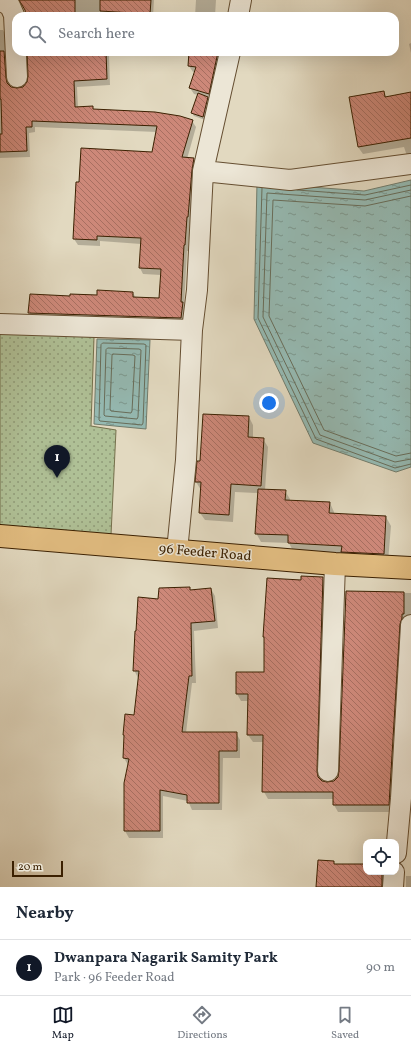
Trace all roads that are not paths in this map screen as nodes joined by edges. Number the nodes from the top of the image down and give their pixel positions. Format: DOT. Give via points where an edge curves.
graph roads {
  1 [pos="0,0"];
  2 [pos="241,0"];
  3 [pos="13,12"];
  4 [pos="239,12"];
  5 [pos="16,56"];
  6 [pos="229,56"];
  7 [pos="17,77"];
  8 [pos="411,164"];
  9 [pos="203,171"];
  10 [pos="0,324"];
  11 [pos="192,330"];
  12 [pos="0,536"];
  13 [pos="177,551"];
  14 [pos="335,564"];
  15 [pos="411,568"];
  16 [pos="411,625"];
  17 [pos="328,771"];
  18 [pos="397,839"];
  19 [pos="394,875"];
  20 [pos="393,887"];
  1 -- 3 [label="street" via="10,6"];
  2 -- 4 [label="street"];
  5 -- 7 [label="street"];
  6 -- 9 [label="street"];
  8 -- 9 [label="street" via="290,180"];
  9 -- 11 [label="street" via="197,290"];
  10 -- 11 [label="street"];
  11 -- 13 [label="street" via="186,460"];
  12 -- 13 [label="main road, 96 Feeder Road"];
  13 -- 14 [label="main road, 96 Feeder Road"];
  14 -- 15 [label="main road, 96 Feeder Road"];
  14 -- 17 [label="street"];
  16 -- 18 [label="street"];
  19 -- 20 [label="street"];
}
